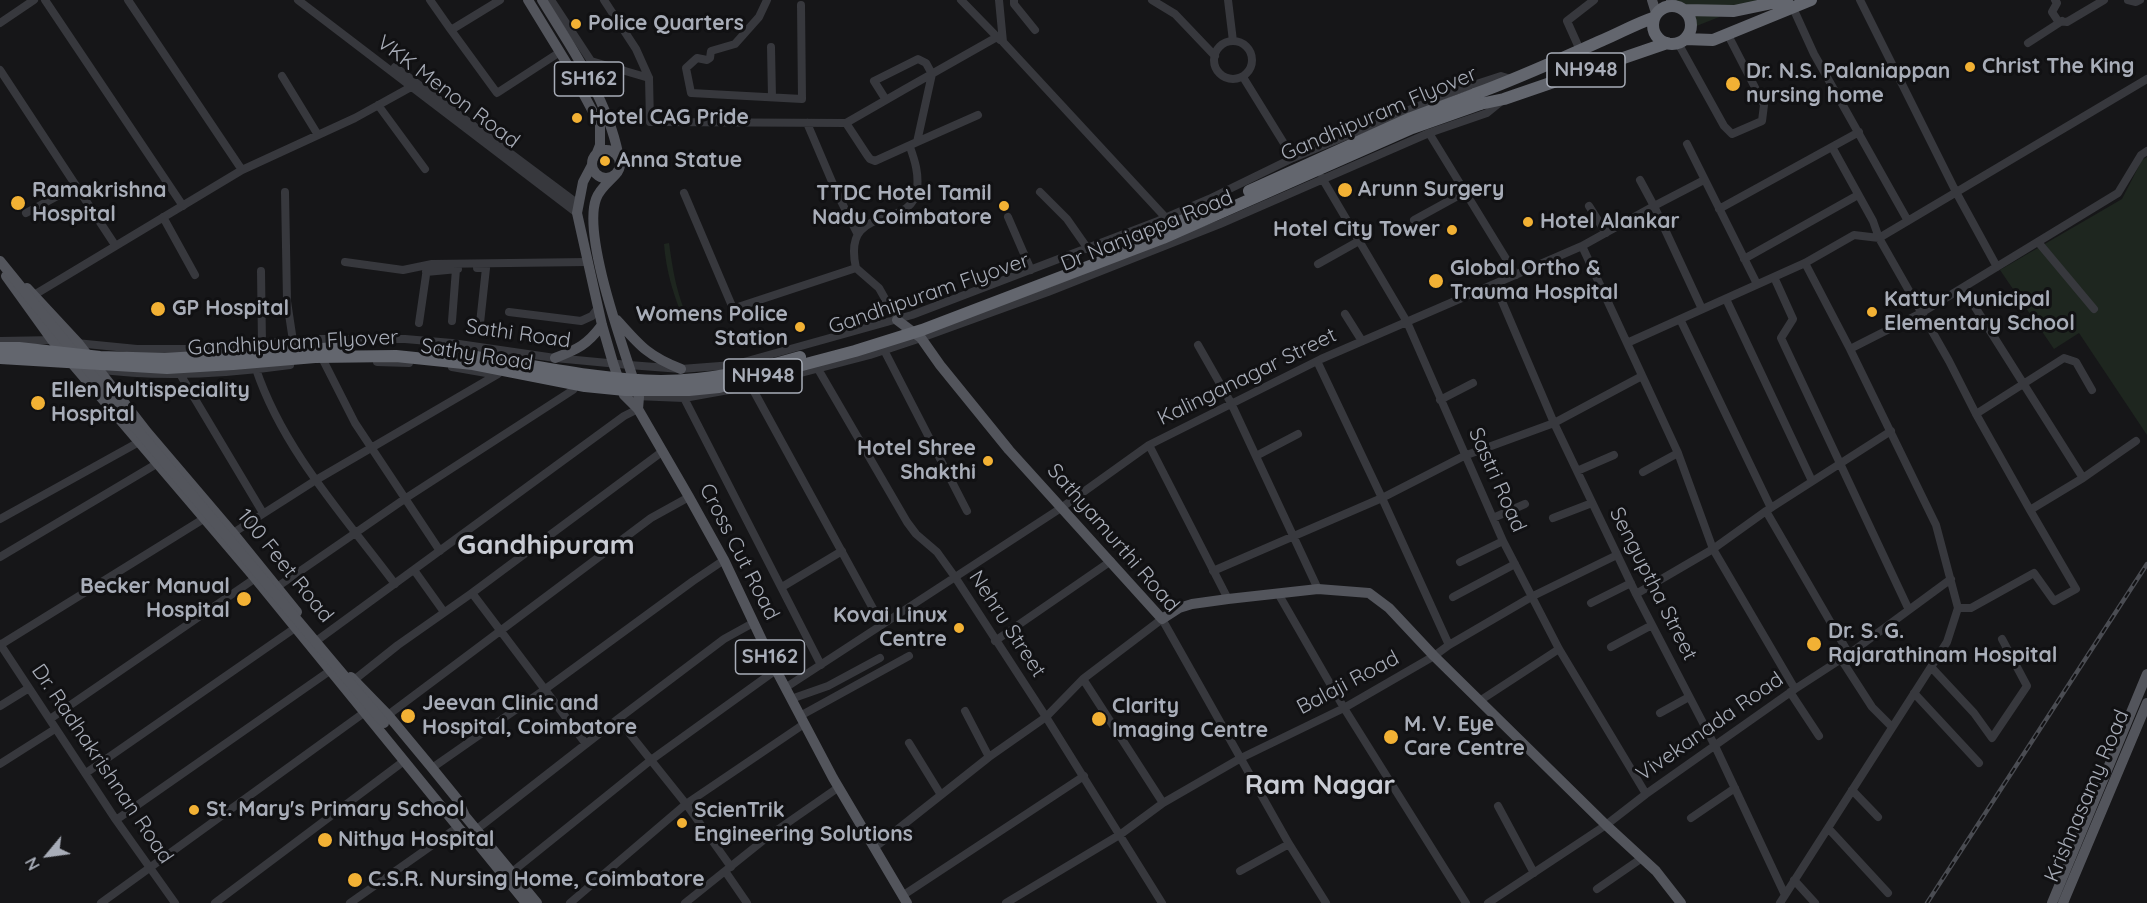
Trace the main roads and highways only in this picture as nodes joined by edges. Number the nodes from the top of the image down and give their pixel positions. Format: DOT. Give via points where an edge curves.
graph roads {
  1 [pos="528,0"];
  2 [pos="542,0"];
  3 [pos="1652,0"];
  4 [pos="1811,0"];
  5 [pos="1790,4"];
  6 [pos="1676,5"];
  7 [pos="1655,16"];
  8 [pos="1677,42"];
  9 [pos="1515,80"];
  10 [pos="1478,99"];
  11 [pos="1504,99"];
  12 [pos="594,160"];
  13 [pos="618,169"];
  14 [pos="0,254"];
  15 [pos="0,261"];
  16 [pos="0,267"];
  17 [pos="29,298"];
  18 [pos="613,315"];
  19 [pos="897,320"];
  20 [pos="602,325"];
  21 [pos="0,348"];
  22 [pos="0,358"];
  23 [pos="555,358"];
  24 [pos="681,369"];
  25 [pos="638,409"];
  26 [pos="260,575"];
  27 [pos="2147,674"];
  28 [pos="2147,703"];
  29 [pos="386,719"];
  30 [pos="462,821"];
  31 [pos="905,899"];
  32 [pos="526,903"];
  33 [pos="537,903"];
  34 [pos="1682,903"];
  35 [pos="2052,903"];
  36 [pos="2063,903"];
  1 -- 12 [label="main road, SH162" via="600,125 600,145"];
  2 -- 13 [label="main road, SH162" via="609,118"];
  3 -- 7 [label="main road"];
  4 -- 5 [label="highway, Dr Nanjappa Road / NH948"];
  5 -- 6 [label="highway, Dr Nanjappa Road / NH948" via="1734,11"];
  5 -- 8 [label="highway, Dr Nanjappa Road / NH948" via="1728,35"];
  6 -- 7 [label="highway, NH948" via="1661,8"];
  6 -- 8 [label="highway" via="1691,21 1691,28"];
  7 -- 8 [label="highway" via="1653,31 1661,41"];
  7 -- 9 [label="highway, Dr Nanjappa Road / NH948"];
  8 -- 11 [label="highway, Dr Nanjappa Road / NH948"];
  9 -- 10 [label="highway, Gandhipuram Flyover / NH948"];
  10 -- 11 [label="highway, Gandhipuram Flyover / NH948"];
  10 -- 21 [label="highway, Gandhipuram Flyover / NH948, bridge" via="1411,118 1159,231 886,334 717,376 664,381 588,375 396,348 314,348 165,359"];
  10 -- 22 [label="highway, Gandhipuram Flyover / NH948, bridge" via="1163,238 922,330 719,387 625,390 473,364 396,356 315,357 167,368"];
  12 -- 13 [label="main road" via="596,175 601,177 606,178"];
  12 -- 13 [label="main road" via="600,152 611,151"];
  12 -- 20 [label="main road, SH162" via="583,182 577,208"];
  13 -- 18 [label="main road" via="595,201 593,228"];
  14 -- 17 [label="main road, 100 Feet Road"];
  15 -- 29 [label="main road, bridge" via="119,408"];
  16 -- 17 [label="main road, 100 Feet Road"];
  17 -- 26 [label="main road, 100 Feet Road" via="52,340 205,518"];
  17 -- 26 [label="main road, 100 Feet Road" via="79,344 147,432 234,533"];
  18 -- 24 [label="main road" via="657,360"];
  18 -- 25 [label="main road" via="639,397"];
  19 -- 34 [label="main road, Sathyamurthi Road" via="921,338 999,438 1162,619 1192,604 1228,599 1318,589 1369,593 1389,608 1656,871"];
  20 -- 23 [label="main road" via="579,349"];
  20 -- 25 [label="main road, SH162" via="624,395"];
  25 -- 31 [label="main road, Cross Cut Road / SH162" via="724,560 838,787"];
  26 -- 29 [label="main road, 100 Feet Road" via="278,588"];
  26 -- 30 [label="main road, 100 Feet Road" via="295,628 404,761"];
  27 -- 35 [label="main road"];
  28 -- 36 [label="main road, Krishnasamy Road"];
  29 -- 30 [label="main road" via="392,736"];
  29 -- 30 [label="main road" via="456,804"];
  29 -- 30 [label="main road, 100 Feet Road" via="458,800"];
  30 -- 32 [label="main road, 100 Feet Road" via="467,837 478,844"];
  30 -- 33 [label="main road, 100 Feet Road" via="477,830"];
}
